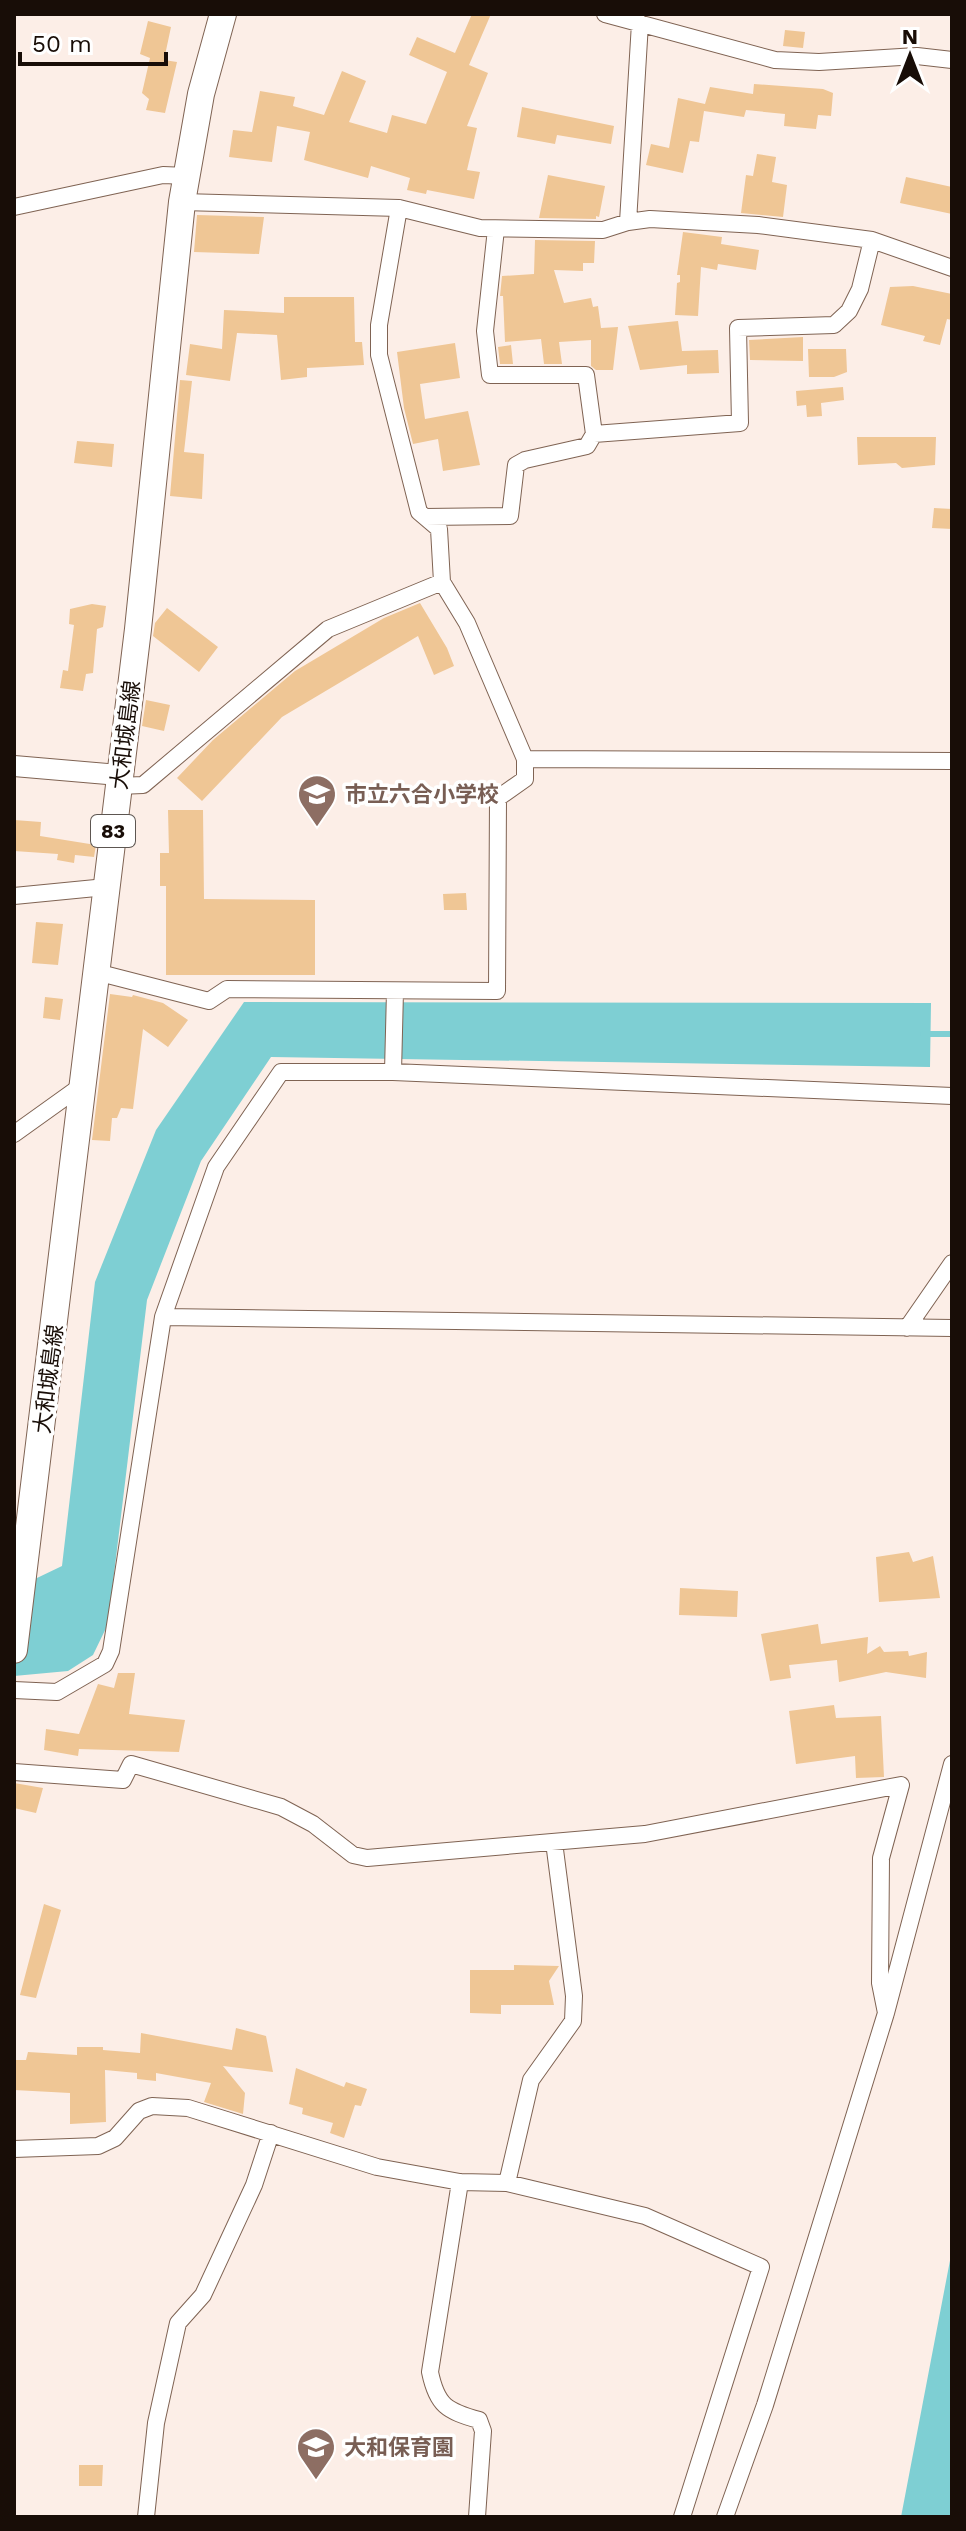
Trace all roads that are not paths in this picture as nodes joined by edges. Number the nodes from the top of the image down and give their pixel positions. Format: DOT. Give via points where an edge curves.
graph roads {
  1 [pos="223,14"];
  2 [pos="605,14"];
  3 [pos="640,23"];
  4 [pos="952,60"];
  5 [pos="187,176"];
  6 [pos="182,202"];
  7 [pos="14,207"];
  8 [pos="399,208"];
  9 [pos="628,222"];
  10 [pos="496,229"];
  11 [pos="872,240"];
  12 [pos="952,268"];
  13 [pos="594,434"];
  14 [pos="425,517"];
  15 [pos="442,582"];
  16 [pos="525,759"];
  17 [pos="952,761"];
  18 [pos="14,766"];
  19 [pos="118,780"];
  20 [pos="106,887"];
  21 [pos="14,896"];
  22 [pos="96,972"];
  23 [pos="395,991"];
  24 [pos="393,1072"];
  25 [pos="81,1086"];
  26 [pos="952,1096"];
  27 [pos="14,1134"];
  28 [pos="952,1263"];
  29 [pos="163,1317"];
  30 [pos="907,1328"];
  31 [pos="952,1328"];
  32 [pos="18,1583"];
  33 [pos="14,1650"];
  34 [pos="14,1690"];
  35 [pos="952,1764"];
  36 [pos="14,1772"];
  37 [pos="554,1842"];
  38 [pos="886,2013"];
  39 [pos="271,2133"];
  40 [pos="14,2149"];
  41 [pos="460,2182"];
  42 [pos="507,2183"];
  43 [pos="146,2517"];
  44 [pos="477,2517"];
  45 [pos="682,2517"];
  46 [pos="725,2517"];
  1 -- 5 [label="main road, 大和城島線 / 83" via="201,94"];
  2 -- 3 [label="street"];
  3 -- 4 [label="street" via="775,60"];
  3 -- 9 [label="street"];
  5 -- 6 [label="main road, 大和城島線 / 83"];
  5 -- 7 [label="street" via="163,175"];
  6 -- 8 [label="street"];
  6 -- 19 [label="main road, 大和城島線 / 83"];
  8 -- 10 [label="street"];
  8 -- 14 [label="street" via="379,325 379,355 419,512"];
  9 -- 10 [label="street" via="603,230"];
  9 -- 11 [label="street" via="758,225"];
  10 -- 13 [label="street" via="485,331 490,375 586,375"];
  11 -- 12 [label="street"];
  11 -- 13 [label="street" via="860,289 834,325 738,328 740,423"];
  13 -- 14 [label="street" via="587,446 516,465 510,516"];
  14 -- 15 [label="street" via="439,529"];
  15 -- 16 [label="street" via="467,623"];
  15 -- 19 [label="street" via="328,629 143,785"];
  16 -- 17 [label="street"];
  16 -- 23 [label="street" via="525,779 498,798 497,991"];
  18 -- 19 [label="street"];
  19 -- 20 [label="main road, 大和城島線 / 83"];
  20 -- 21 [label="street"];
  20 -- 22 [label="main road, 大和城島線 / 83"];
  22 -- 23 [label="street" via="209,1001 227,989"];
  22 -- 25 [label="main road, 大和城島線 / 83"];
  23 -- 24 [label="street"];
  24 -- 26 [label="street"];
  24 -- 29 [label="street" via="281,1072 216,1167"];
  25 -- 27 [label="street"];
  25 -- 32 [label="main road, 大和城島線 / 83" via="64,1253"];
  28 -- 30 [label="street"];
  29 -- 30 [label="street"];
  29 -- 34 [label="street" via="111,1651 105,1664 57,1692"];
  30 -- 31 [label="street"];
  32 -- 33 [label="main road, 大和城島線 / 83"];
  35 -- 38 [label="street"];
  36 -- 37 [label="street" via="123,1780 131,1764 281,1807 353,1855 367,1858"];
  37 -- 38 [label="street" via="645,1834 901,1785 881,1858 880,1983"];
  37 -- 42 [label="street" via="573,2021 531,2080"];
  38 -- 46 [label="street" via="765,2405"];
  39 -- 40 [label="street" via="188,2108 152,2106 98,2146"];
  39 -- 41 [label="street" via="377,2167"];
  39 -- 43 [label="street" via="254,2185 203,2295 178,2323 156,2423"];
  41 -- 42 [label="street"];
  41 -- 44 [label="street" via="430,2372 444,2406 479,2420 483,2431"];
  42 -- 45 [label="street" via="645,2216 761,2267"];
}
